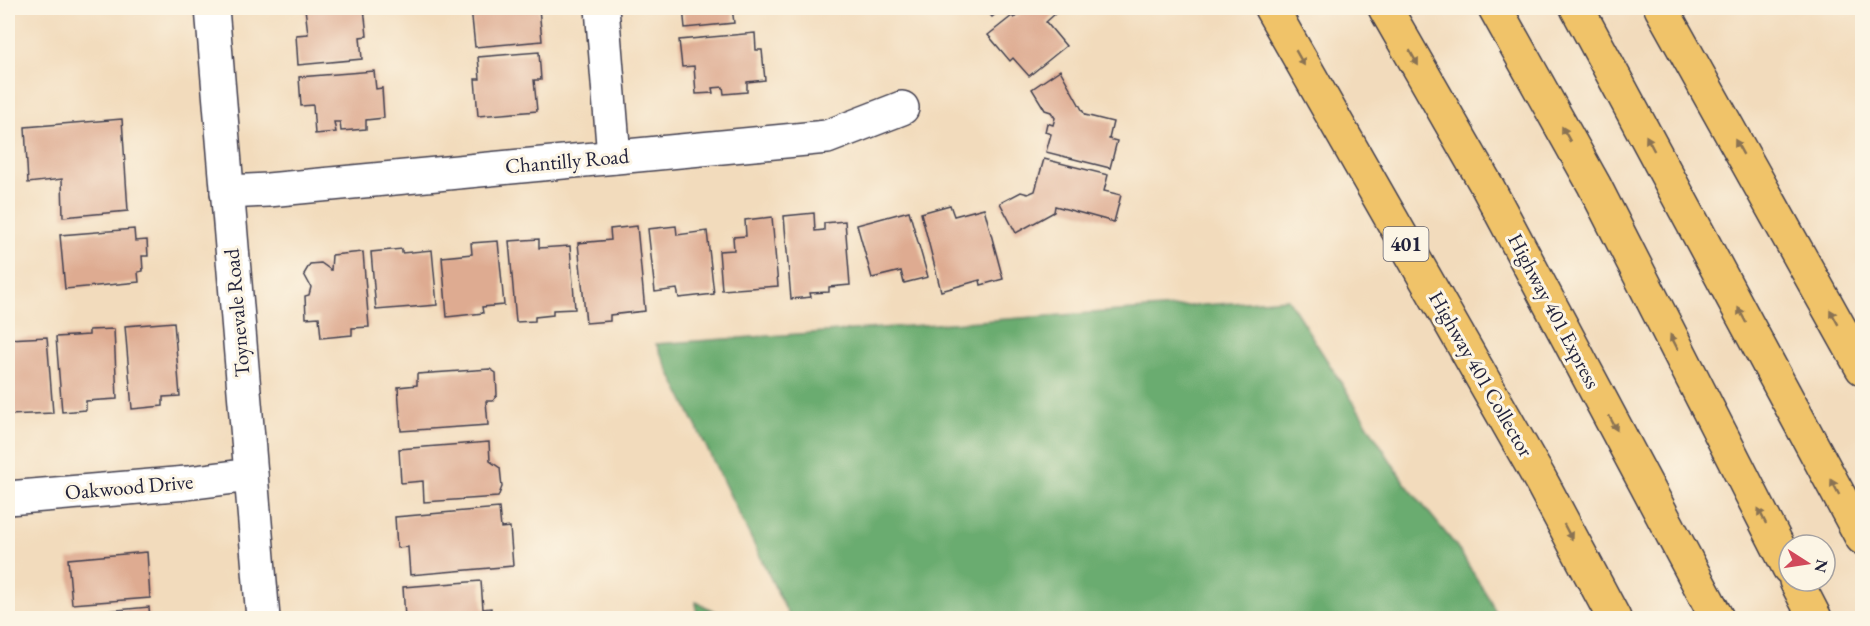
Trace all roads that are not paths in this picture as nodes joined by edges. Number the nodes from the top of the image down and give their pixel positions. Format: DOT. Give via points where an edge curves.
graph roads {
  1 [pos="212,8"];
  2 [pos="602,8"];
  3 [pos="1271,8"];
  4 [pos="1385,8"];
  5 [pos="1495,8"];
  6 [pos="1577,8"];
  7 [pos="1661,8"];
  8 [pos="902,108"];
  9 [pos="614,157"];
  10 [pos="227,192"];
  11 [pos="1863,368"];
  12 [pos="251,476"];
  13 [pos="8,498"];
  14 [pos="1863,538"];
  15 [pos="1777,544"];
  16 [pos="1802,593"];
  17 [pos="263,618"];
  18 [pos="1614,618"];
  19 [pos="1717,618"];
  20 [pos="1815,618"];
  1 -- 10 [label="street, Toynevale Road"];
  2 -- 9 [label="street"];
  3 -- 18 [label="highway, Highway 401 Collector / 401, one-way" via="1541,481"];
  4 -- 19 [label="highway, Highway 401 Express, one-way" via="1487,186"];
  15 -- 5 [label="highway, one-way" via="1594,185"];
  14 -- 6 [label="highway, one-way"];
  11 -- 7 [label="highway, one-way"];
  8 -- 9 [label="street, Chantilly Road" via="827,137"];
  9 -- 10 [label="street, Chantilly Road"];
  10 -- 12 [label="street, Toynevale Road"];
  12 -- 13 [label="street, Oakwood Drive"];
  12 -- 17 [label="street, Toynevale Road"];
  16 -- 20 [label="highway"];
}
